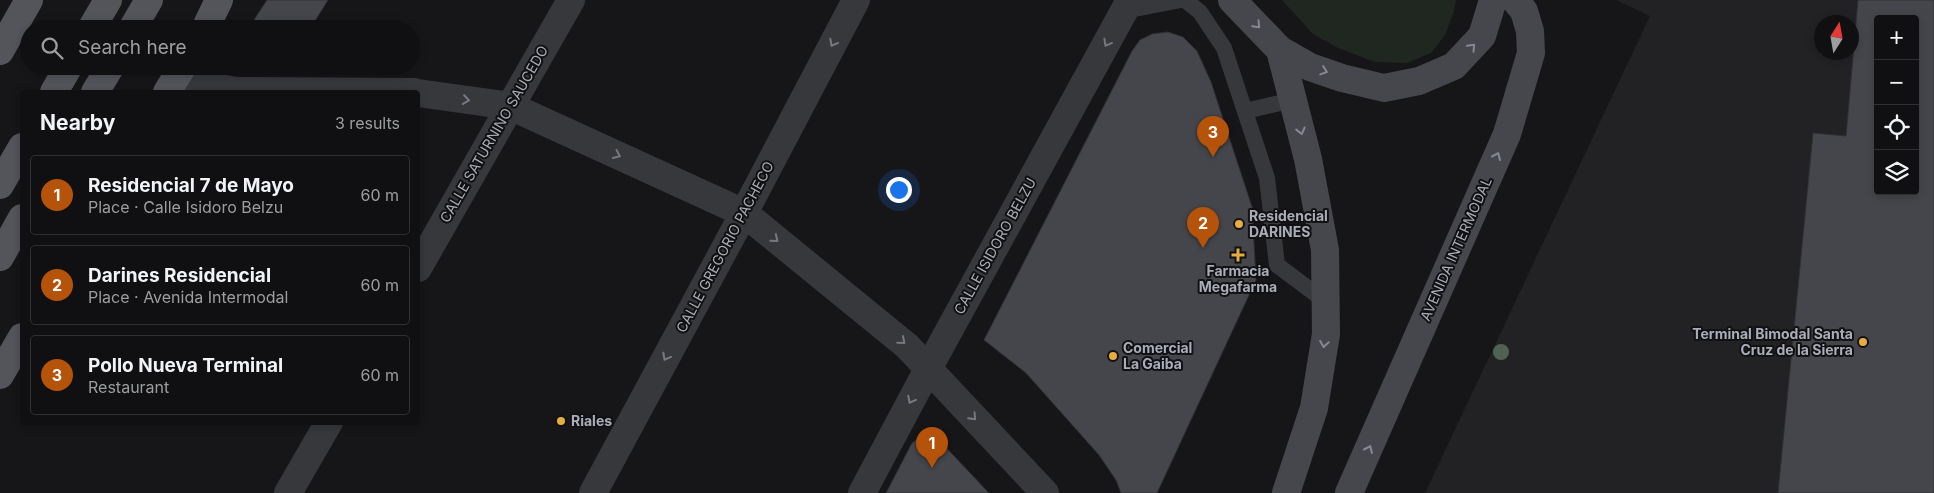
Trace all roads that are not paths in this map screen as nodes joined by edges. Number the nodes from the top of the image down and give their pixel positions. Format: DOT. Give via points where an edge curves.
graph roads {
  1 [pos="29,0"];
  2 [pos="108,0"];
  3 [pos="149,0"];
  4 [pos="219,0"];
  5 [pos="570,0"];
  6 [pos="856,0"];
  7 [pos="1183,0"];
  8 [pos="1232,0"];
  9 [pos="1493,0"];
  10 [pos="1515,0"];
  11 [pos="1127,6"];
  12 [pos="96,20"];
  13 [pos="137,20"];
  14 [pos="209,20"];
  15 [pos="1280,50"];
  16 [pos="0,51"];
  17 [pos="64,75"];
  18 [pos="105,75"];
  19 [pos="176,78"];
  20 [pos="55,90"];
  21 [pos="96,90"];
  22 [pos="231,90"];
  23 [pos="420,94"];
  24 [pos="1293,100"];
  25 [pos="510,106"];
  26 [pos="1245,111"];
  27 [pos="20,150"];
  28 [pos="0,185"];
  29 [pos="744,213"];
  30 [pos="20,222"];
  31 [pos="0,257"];
  32 [pos="420,264"];
  33 [pos="1325,301"];
  34 [pos="20,340"];
  35 [pos="928,369"];
  36 [pos="0,375"];
  37 [pos="327,425"];
  38 [pos="288,493"];
  39 [pos="593,493"];
  40 [pos="862,493"];
  41 [pos="1045,493"];
  42 [pos="1286,493"];
  43 [pos="1349,493"];
  1 -- 16 [label="main road"];
  2 -- 12 [label="main road"];
  3 -- 13 [label="main road"];
  4 -- 14 [label="main road"];
  5 -- 25 [label="street, CALLE SATURNINO SAUCEDO"];
  6 -- 29 [label="street, CALLE GREGORIO PACHECO, one-way"];
  7 -- 11 [label="lane"];
  7 -- 26 [label="lane" via="1200,12 1224,48"];
  8 -- 15 [label="main road, one-way"];
  15 -- 9 [label="main road, one-way" via="1342,78 1384,88 1419,81 1454,66 1482,36"];
  43 -- 10 [label="main road, AVENIDA INTERMODAL, one-way" via="1507,134 1531,53 1530,31 1524,11"];
  11 -- 35 [label="street, CALLE ISIDORO BELZU, one-way"];
  15 -- 24 [label="main road"];
  17 -- 20 [label="main road"];
  18 -- 21 [label="main road"];
  19 -- 22 [label="street"];
  23 -- 25 [label="street, one-way"];
  24 -- 26 [label="lane"];
  24 -- 33 [label="main road, one-way" via="1325,250"];
  25 -- 29 [label="street, one-way"];
  25 -- 32 [label="street, CALLE SATURNINO SAUCEDO"];
  26 -- 33 [label="lane" via="1267,178 1277,265"];
  27 -- 28 [label="main road"];
  29 -- 35 [label="street, one-way" via="907,346"];
  29 -- 39 [label="street, CALLE GREGORIO PACHECO, one-way"];
  30 -- 31 [label="main road"];
  33 -- 42 [label="main road, one-way" via="1326,334 1314,408"];
  34 -- 36 [label="main road"];
  35 -- 40 [label="street, CALLE ISIDORO BELZU, one-way"];
  35 -- 41 [label="street, one-way"];
  37 -- 38 [label="street"];
}
